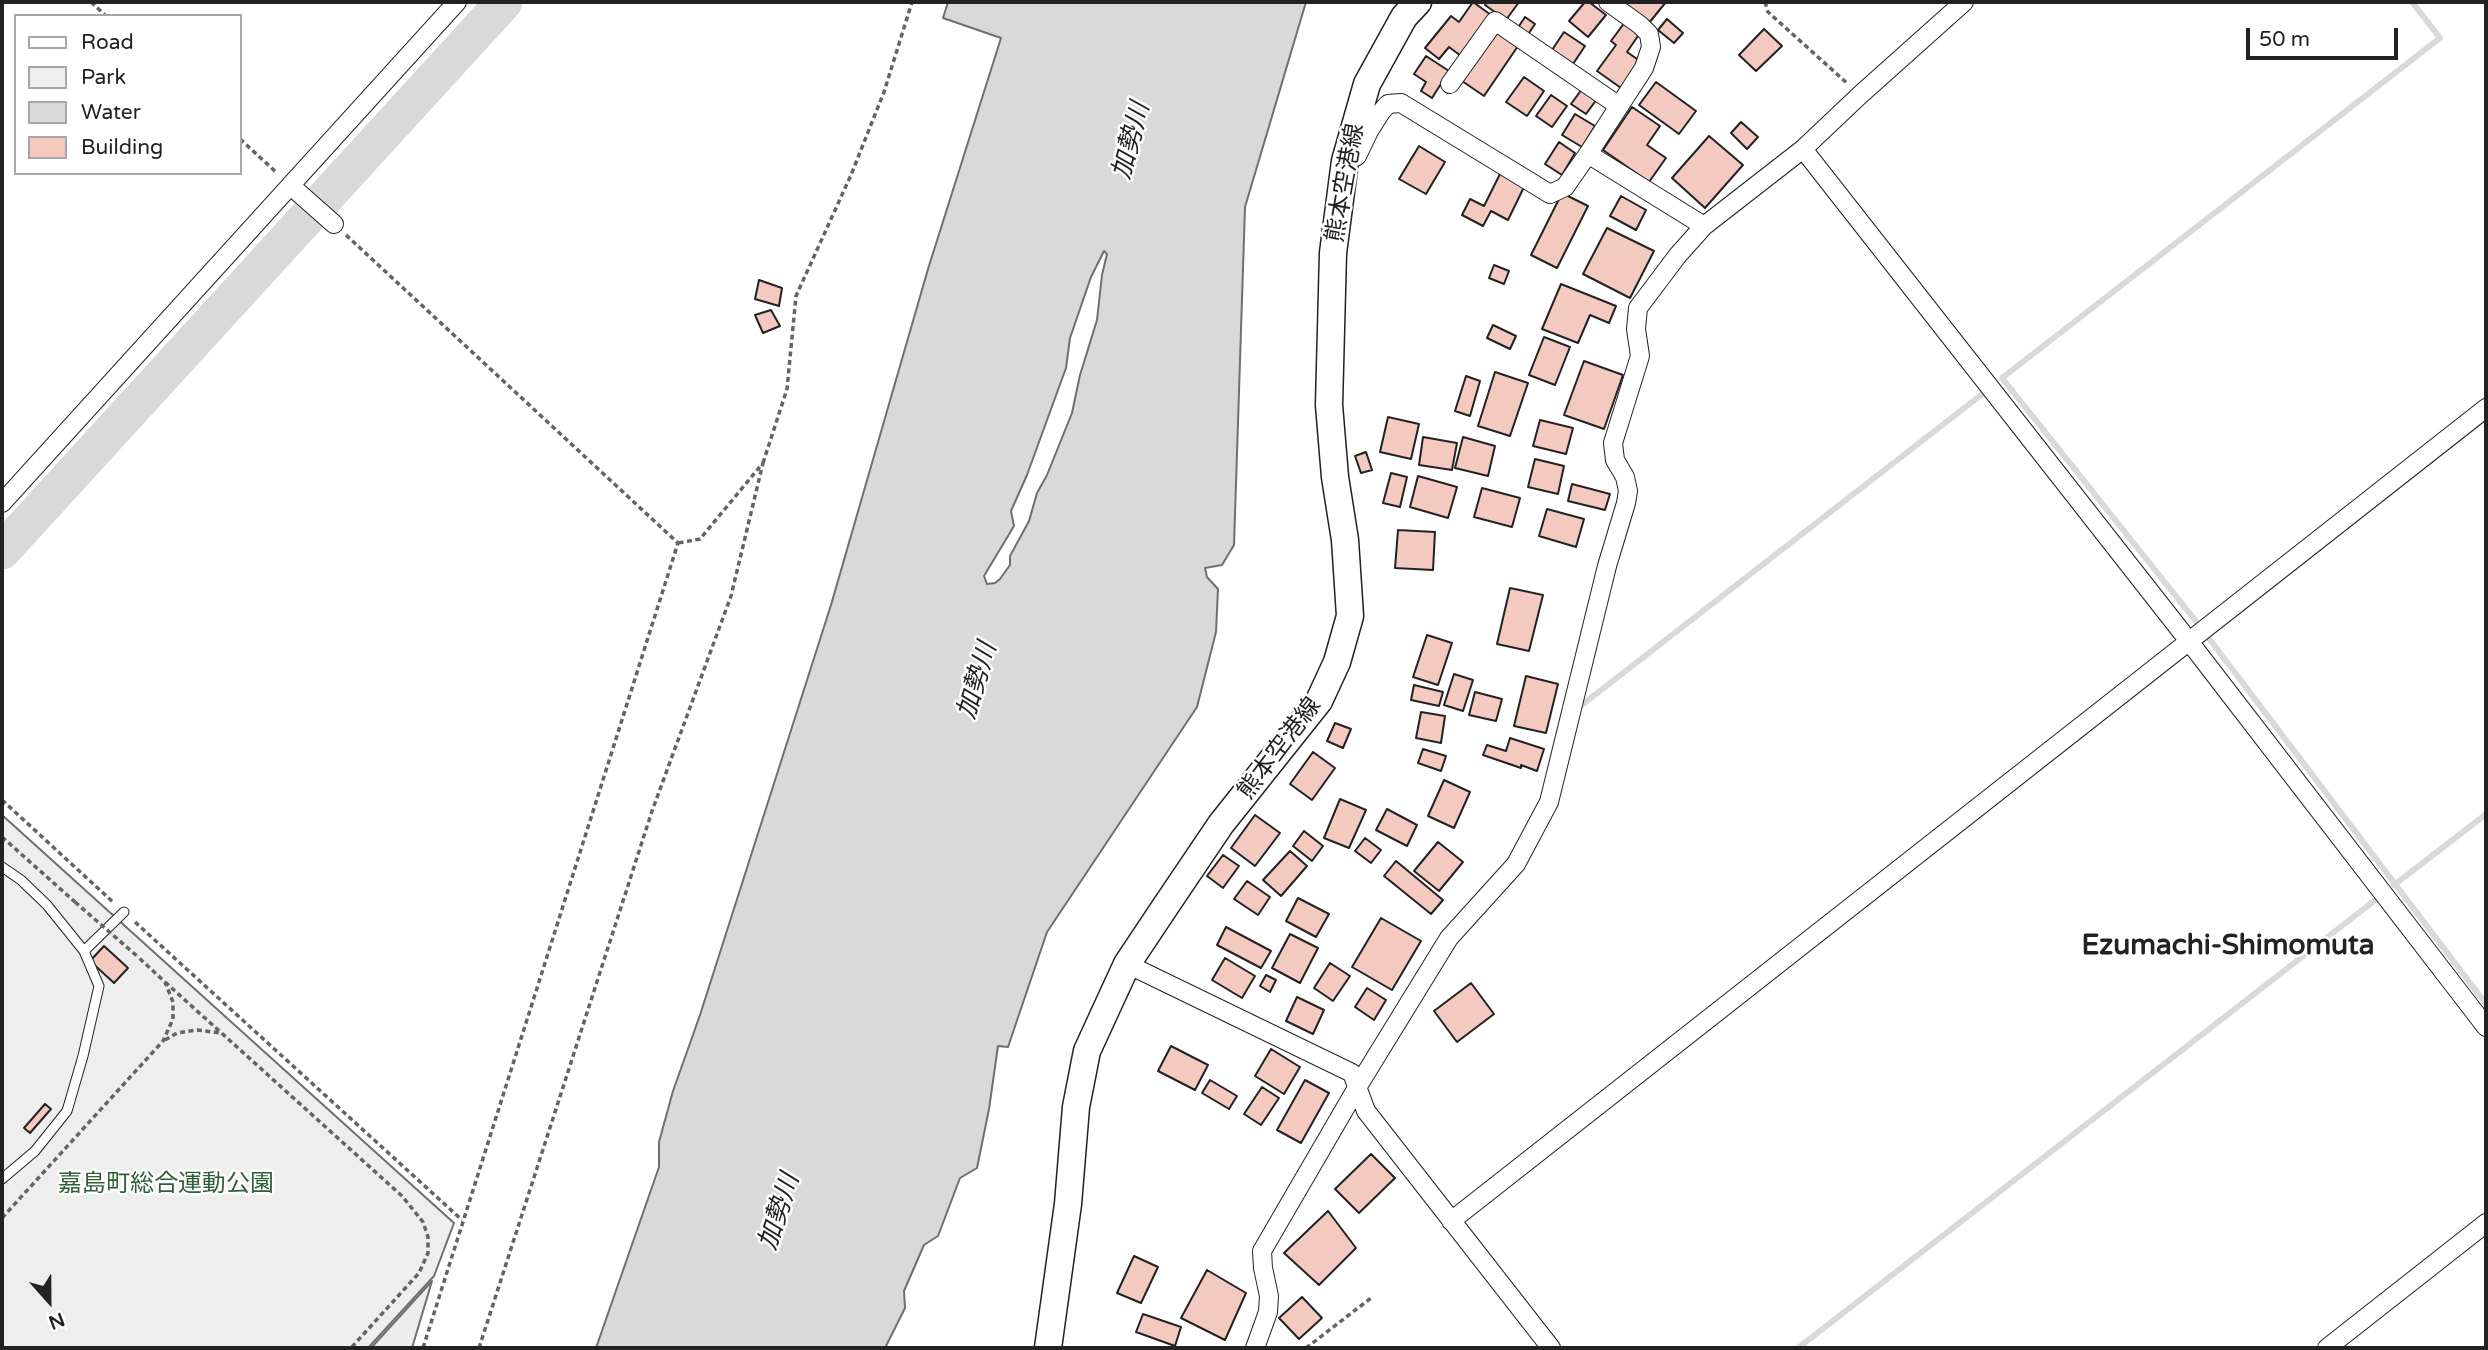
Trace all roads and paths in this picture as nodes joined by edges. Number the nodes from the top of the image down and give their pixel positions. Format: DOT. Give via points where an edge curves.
graph roads {
  1 [pos="91,2"];
  2 [pos="457,2"];
  3 [pos="912,2"];
  4 [pos="1418,2"];
  5 [pos="1608,2"];
  6 [pos="1765,2"];
  7 [pos="1964,2"];
  8 [pos="104,14"];
  9 [pos="1450,84"];
  10 [pos="1860,95"];
  11 [pos="1619,106"];
  12 [pos="242,141"];
  13 [pos="1803,149"];
  14 [pos="1588,154"];
  15 [pos="1345,161"];
  16 [pos="293,188"];
  17 [pos="334,224"];
  18 [pos="1704,226"];
  19 [pos="2486,408"];
  20 [pos="763,463"];
  21 [pos="2,503"];
  22 [pos="678,543"];
  23 [pos="2188,640"];
  24 [pos="2,800"];
  25 [pos="2,837"];
  26 [pos="2,867"];
  27 [pos="124,912"];
  28 [pos="84,951"];
  29 [pos="1126,964"];
  30 [pos="165,982"];
  31 [pos="2486,1027"];
  32 [pos="221,1033"];
  33 [pos="163,1041"];
  34 [pos="1358,1086"];
  35 [pos="2,1179"];
  36 [pos="2,1219"];
  37 [pos="462,1220"];
  38 [pos="1451,1221"];
  39 [pos="2486,1223"];
  40 [pos="1371,1298"];
  41 [pos="351,1348"];
  42 [pos="423,1348"];
  43 [pos="479,1348"];
  44 [pos="1048,1348"];
  45 [pos="1255,1348"];
  46 [pos="1306,1348"];
  47 [pos="1551,1348"];
  48 [pos="2328,1348"];
  1 -- 8 [label="path"];
  2 -- 16 [label="street"];
  3 -- 20 [label="path" via="884,92 796,296 787,389"];
  4 -- 15 [label="main road, 熊本空港線" via="1367,84"];
  5 -- 11 [label="street" via="1649,34 1651,47 1644,68"];
  6 -- 10 [label="path" via="1768,12"];
  7 -- 10 [label="street"];
  9 -- 11 [label="street" via="1495,21"];
  10 -- 13 [label="street"];
  11 -- 14 [label="street"];
  12 -- 16 [label="path"];
  13 -- 18 [label="street"];
  13 -- 23 [label="street"];
  14 -- 15 [label="street" via="1565,187 1550,194 1401,103 1388,104 1357,156"];
  14 -- 18 [label="street"];
  15 -- 29 [label="main road, 熊本空港線" via="1333,253 1329,405 1350,616 1337,662 1319,701 1221,824"];
  16 -- 17 [label="street"];
  16 -- 21 [label="street"];
  17 -- 22 [label="path"];
  18 -- 34 [label="street" via="1638,307 1640,356 1613,443 1615,460 1625,477 1626,503 1606,566 1549,802 1516,864 1449,938"];
  19 -- 23 [label="street"];
  20 -- 22 [label="path" via="701,539"];
  20 -- 43 [label="path" via="731,596 652,811"];
  22 -- 37 [label="path"];
  23 -- 31 [label="street"];
  23 -- 38 [label="street"];
  24 -- 27 [label="path"];
  25 -- 30 [label="path, bridge"];
  26 -- 28 [label="lane" via="47,905"];
  27 -- 28 [label="lane"];
  27 -- 37 [label="path"];
  28 -- 35 [label="lane" via="99,986 67,1111 35,1151"];
  29 -- 34 [label="street" via="1352,1073"];
  29 -- 44 [label="main road, 熊本空港線" via="1087,1051 1076,1107"];
  30 -- 32 [label="path"];
  30 -- 33 [label="path" via="173,1002 173,1019"];
  32 -- 33 [label="path" via="197,1030"];
  32 -- 41 [label="path" via="402,1196 423,1222 428,1253 419,1273"];
  33 -- 36 [label="path"];
  34 -- 38 [label="street" via="1366,1111"];
  34 -- 45 [label="street" via="1262,1251 1268,1312"];
  37 -- 42 [label="path"];
  38 -- 47 [label="street"];
  39 -- 48 [label="street"];
  40 -- 46 [label="path"];
}
